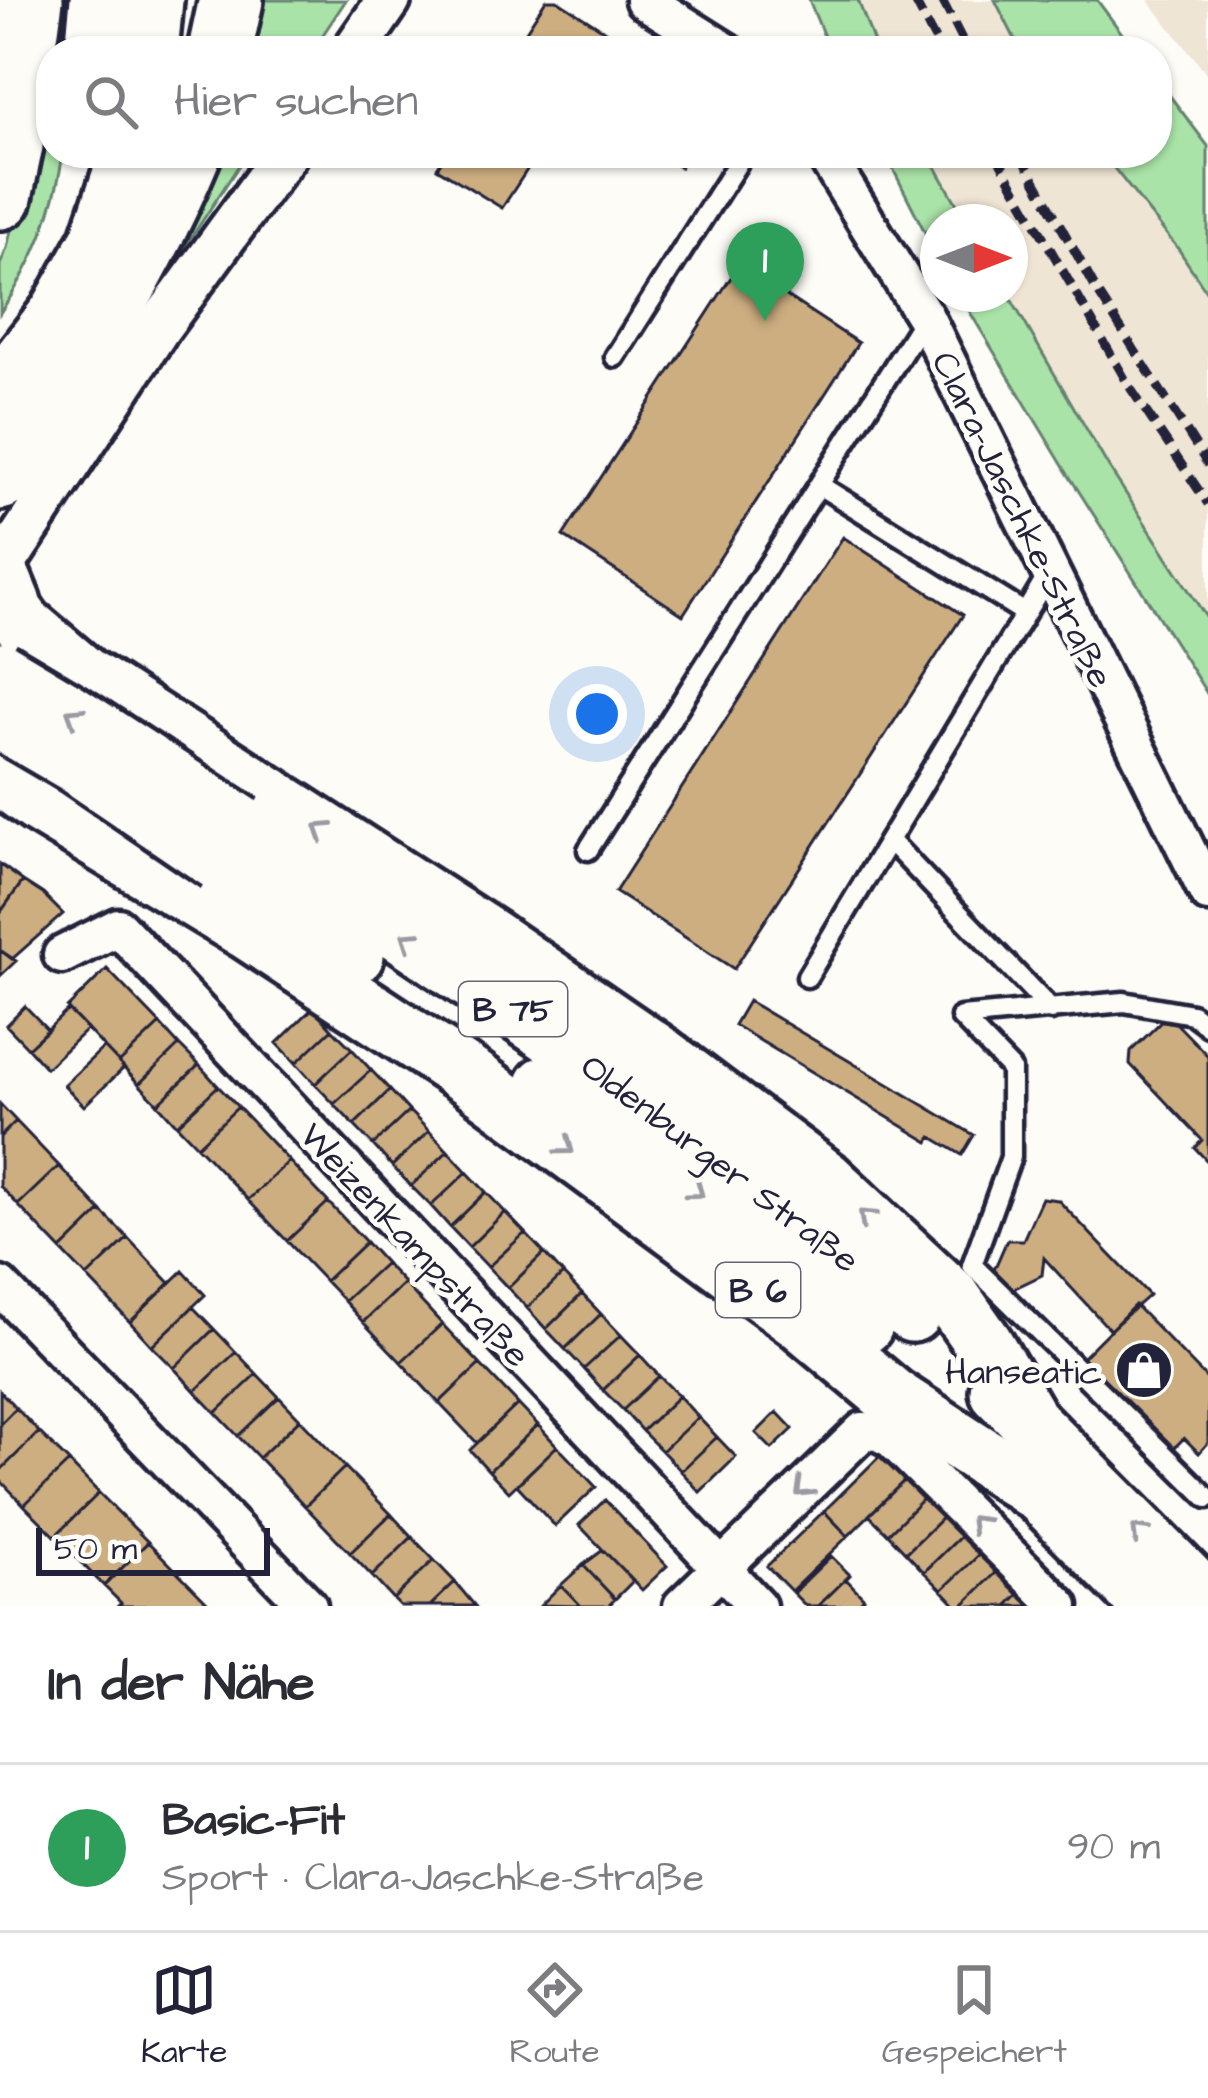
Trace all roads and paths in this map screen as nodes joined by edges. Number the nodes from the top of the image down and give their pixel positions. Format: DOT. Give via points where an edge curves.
graph roads {
  1 [pos="31,0"];
  2 [pos="389,0"];
  3 [pos="644,0"];
  4 [pos="365,36"];
  5 [pos="700,36"];
  6 [pos="84,168"];
  7 [pos="127,168"];
  8 [pos="182,168"];
  9 [pos="276,168"];
  10 [pos="735,168"];
  11 [pos="833,168"];
  12 [pos="5,171"];
  13 [pos="38,306"];
  14 [pos="925,317"];
  15 [pos="0,354"];
  16 [pos="615,357"];
  17 [pos="0,393"];
  18 [pos="3,481"];
  19 [pos="819,485"];
  20 [pos="1050,572"];
  21 [pos="2,593"];
  22 [pos="1025,613"];
  23 [pos="0,671"];
  24 [pos="0,720"];
  25 [pos="176,736"];
  26 [pos="0,776"];
  27 [pos="889,840"];
  28 [pos="231,844"];
  29 [pos="110,847"];
  30 [pos="588,850"];
  31 [pos="1208,893"];
  32 [pos="62,955"];
  33 [pos="807,977"];
  34 [pos="1052,1010"];
  35 [pos="1208,1026"];
  36 [pos="766,1217"];
  37 [pos="0,1286"];
  38 [pos="1025,1414"];
  39 [pos="1046,1498"];
  40 [pos="1208,1498"];
  41 [pos="721,1569"];
  42 [pos="1208,1602"];
  43 [pos="308,1606"];
  44 [pos="682,1606"];
  45 [pos="757,1606"];
  46 [pos="1060,1606"];
  47 [pos="1151,1606"];
  1 -- 12 [label="highway"];
  2 -- 4 [label="street"];
  3 -- 5 [label="street"];
  6 -- 13 [label="highway"];
  7 -- 17 [label="highway" via="102,242 61,315"];
  8 -- 18 [label="highway" via="111,310"];
  9 -- 21 [label="street" via="180,342"];
  10 -- 16 [label="lane"];
  11 -- 14 [label="street, Clara-Jaschke-Straße"];
  13 -- 15 [label="highway"];
  13 -- 17 [label="highway"];
  14 -- 19 [label="lane"];
  14 -- 20 [label="street, Clara-Jaschke-Straße"];
  19 -- 22 [label="lane"];
  19 -- 30 [label="lane"];
  20 -- 22 [label="lane"];
  20 -- 31 [label="street, Clara-Jaschke-Straße"];
  21 -- 25 [label="highway, B 6" via="24,626 83,676"];
  22 -- 27 [label="lane"];
  28 -- 23 [label="highway, Oldenburger Straße / B 75, one-way, bridge" via="69,712"];
  24 -- 28 [label="highway, Oldenburger Straße / B 75, bridge"];
  25 -- 29 [label="lane"];
  38 -- 25 [label="highway, B 6, one-way" via="951,1297 825,1179 491,939"];
  26 -- 29 [label="highway, B 6"];
  27 -- 33 [label="lane"];
  27 -- 34 [label="lane"];
  28 -- 36 [label="highway, Oldenburger Straße / B 75" via="585,1058"];
  29 -- 39 [label="highway, B 6, one-way" via="472,1078 892,1397"];
  32 -- 41 [label="street, Weizenkampstraße" via="118,927"];
  34 -- 35 [label="lane" via="1124,1002 1192,1014"];
  34 -- 40 [label="lane" via="961,1017 1011,1069 1011,1157 972,1264"];
  36 -- 38 [label="highway, Oldenburger Straße / B 6" via="876,1280"];
  36 -- 39 [label="highway, Oldenburger Straße / B 6" via="822,1287"];
  37 -- 43 [label="street"];
  42 -- 38 [label="highway, Oldenburger Straße / B 6, one-way"];
  39 -- 47 [label="highway, Oldenburger Straße / B 6"];
  41 -- 44 [label="street"];
  41 -- 45 [label="street, Weizenkampstraße"];
  46 -- 41 [label="street, one-way" via="878,1432 863,1431"];
}
